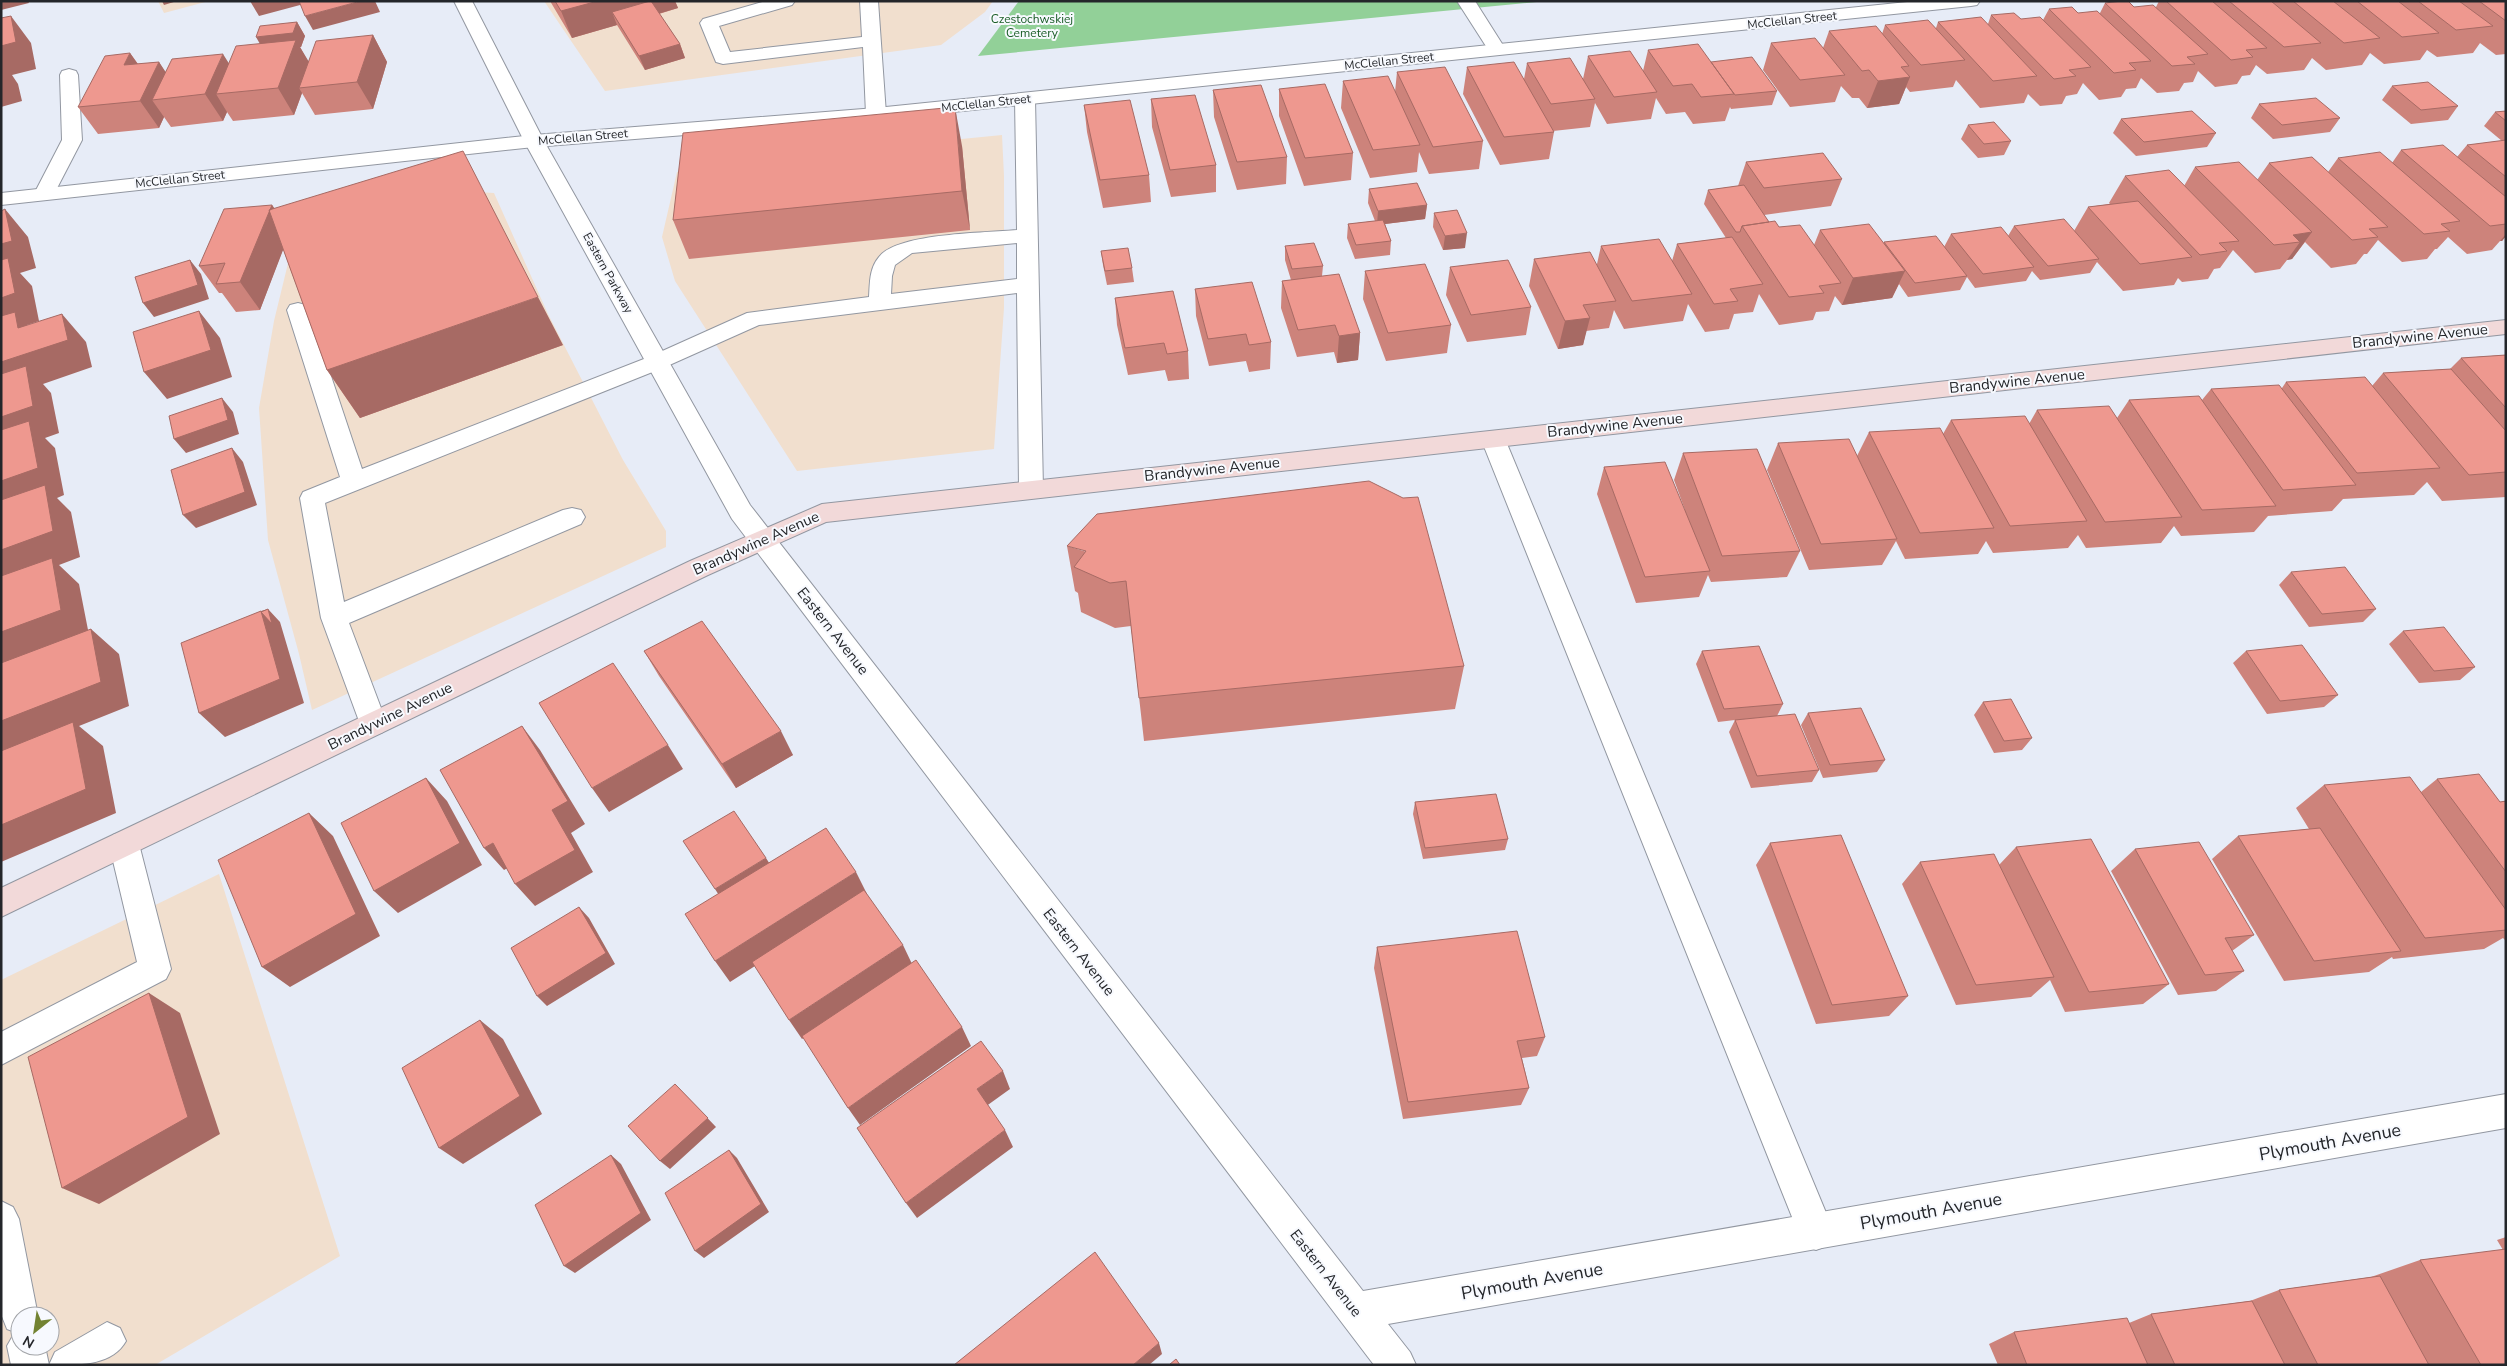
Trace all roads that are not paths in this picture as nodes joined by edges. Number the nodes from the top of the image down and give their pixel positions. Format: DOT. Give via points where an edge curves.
graph roads {
  1 [pos="464,1"];
  2 [pos="786,1"];
  3 [pos="869,1"];
  4 [pos="1466,1"];
  5 [pos="1960,2"];
  6 [pos="871,41"];
  7 [pos="1497,50"];
  8 [pos="68,75"];
  9 [pos="1025,99"];
  10 [pos="876,114"];
  11 [pos="534,141"];
  12 [pos="44,194"];
  13 [pos="1,199"];
  14 [pos="1027,235"];
  15 [pos="1028,285"];
  16 [pos="880,303"];
  17 [pos="298,310"];
  18 [pos="2506,327"];
  19 [pos="657,362"];
  20 [pos="1493,439"];
  21 [pos="354,482"];
  22 [pos="1031,489"];
  23 [pos="572,517"];
  24 [pos="762,540"];
  25 [pos="334,618"];
  26 [pos="373,724"];
  27 [pos="124,844"];
  28 [pos="1,903"];
  29 [pos="1,1049"];
  30 [pos="2506,1111"];
  31 [pos="1,1219"];
  32 [pos="1816,1232"];
  33 [pos="18,1306"];
  34 [pos="1356,1311"];
  35 [pos="107,1341"];
  36 [pos="68,1365"];
  37 [pos="1397,1365"];
  1 -- 11 [label="street, Eastern Parkway"];
  2 -- 6 [label="street" via="707,16 723,58"];
  3 -- 6 [label="street"];
  4 -- 7 [label="street"];
  5 -- 7 [label="street, McClellan Street"];
  6 -- 10 [label="street"];
  7 -- 9 [label="street, McClellan Street"];
  8 -- 12 [label="street" via="72,140"];
  9 -- 10 [label="street, McClellan Street"];
  9 -- 14 [label="street"];
  10 -- 11 [label="street, McClellan Street"];
  11 -- 12 [label="street, McClellan Street"];
  11 -- 19 [label="street, Eastern Parkway"];
  12 -- 13 [label="street, McClellan Street"];
  14 -- 15 [label="street"];
  14 -- 16 [label="street" via="908,247 892,253 882,269"];
  15 -- 16 [label="street"];
  15 -- 22 [label="street"];
  16 -- 19 [label="street" via="755,318"];
  17 -- 21 [label="street"];
  18 -- 20 [label="main road, Brandywine Avenue"];
  19 -- 21 [label="street"];
  19 -- 24 [label="street, Eastern Parkway" via="741,512"];
  20 -- 22 [label="main road, Brandywine Avenue"];
  20 -- 32 [label="street"];
  21 -- 25 [label="street" via="312,498"];
  22 -- 24 [label="main road, Brandywine Avenue" via="822,513"];
  23 -- 25 [label="street"];
  24 -- 26 [label="main road, Brandywine Avenue"];
  24 -- 34 [label="street, Eastern Avenue"];
  25 -- 26 [label="street"];
  26 -- 27 [label="main road, Brandywine Avenue"];
  27 -- 28 [label="main road, Brandywine Avenue"];
  27 -- 29 [label="street" via="155,969"];
  30 -- 32 [label="street, Plymouth Avenue"];
  31 -- 33 [label="street"];
  32 -- 34 [label="street, Plymouth Avenue"];
  34 -- 37 [label="street, Eastern Avenue"];
  35 -- 36 [label="street"];
}
